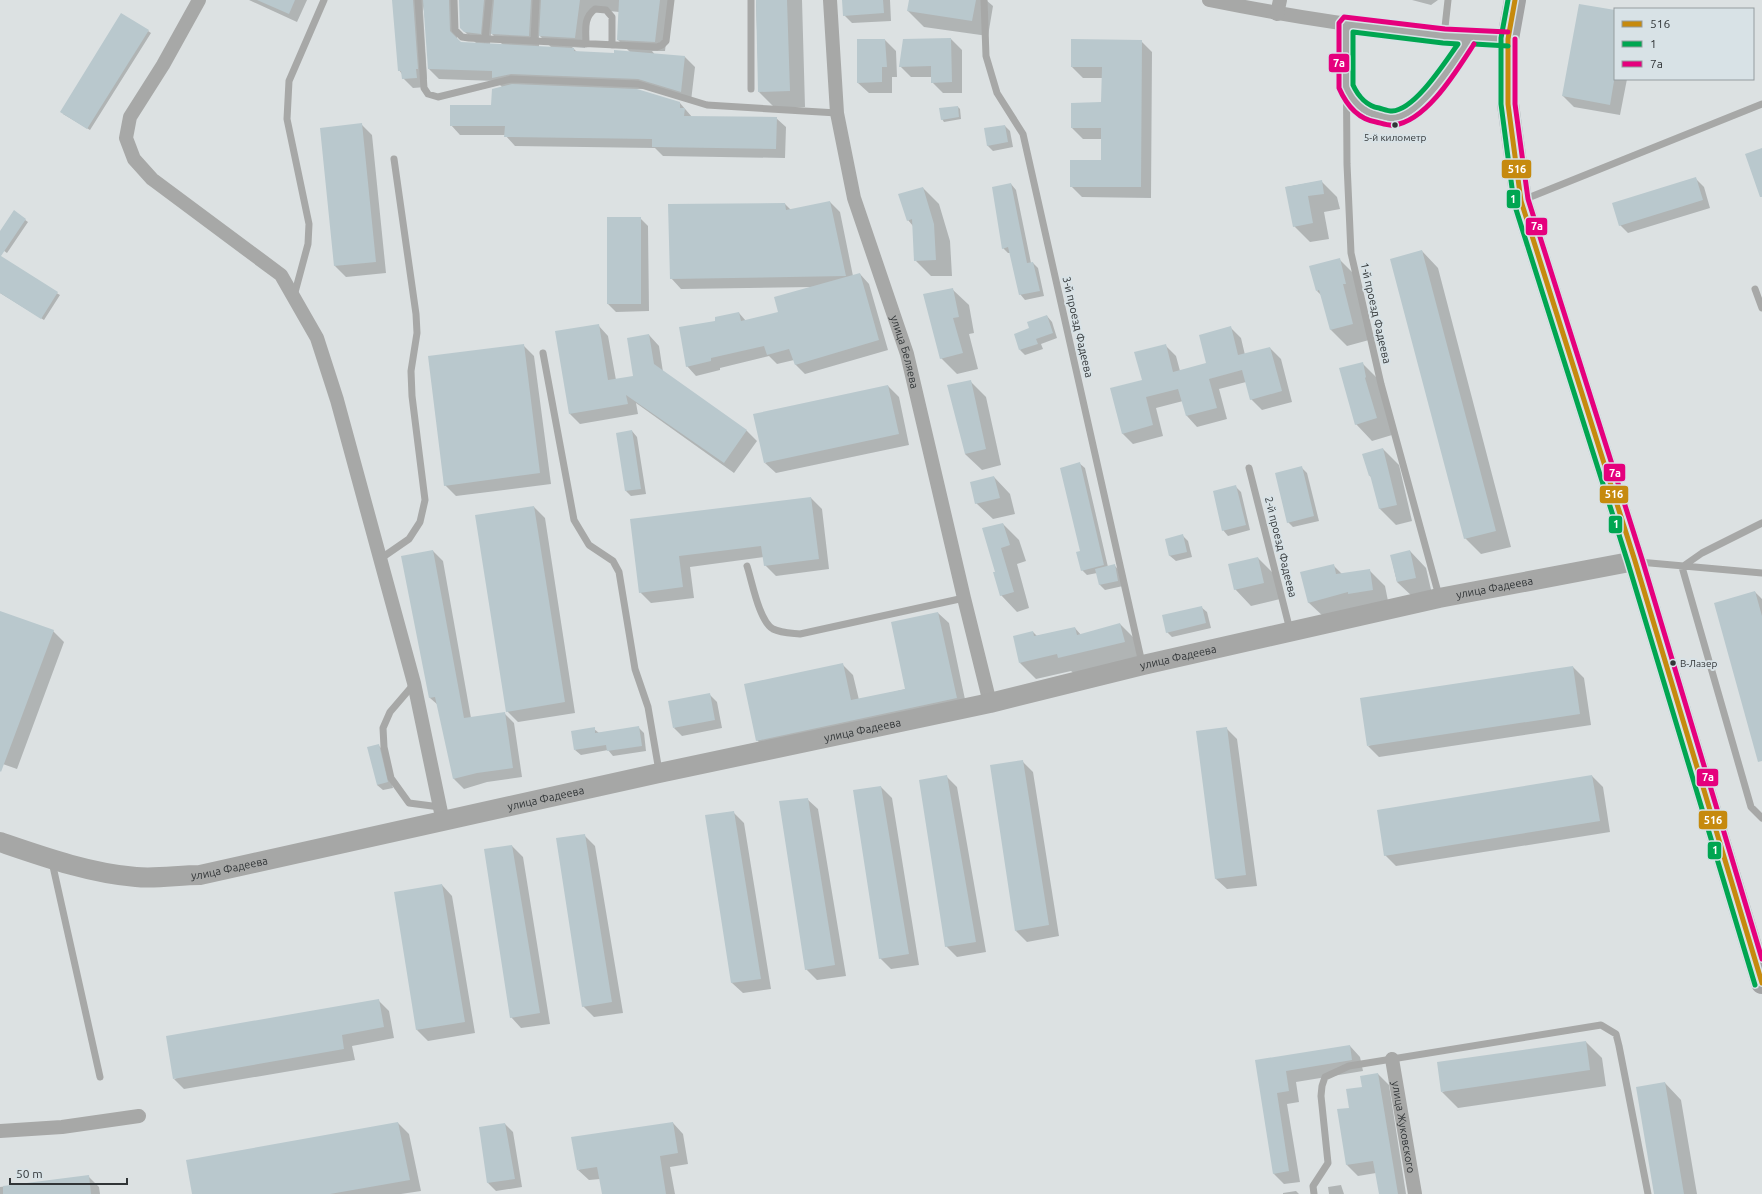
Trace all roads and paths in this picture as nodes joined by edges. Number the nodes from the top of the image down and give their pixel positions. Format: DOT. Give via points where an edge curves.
graph roads {
  1 [pos="199,0"];
  2 [pos="324,0"];
  3 [pos="418,0"];
  4 [pos="454,0"];
  5 [pos="489,0"];
  6 [pos="536,0"];
  7 [pos="671,0"];
  8 [pos="751,0"];
  9 [pos="830,0"];
  10 [pos="984,0"];
  11 [pos="1209,0"];
  12 [pos="1448,0"];
  13 [pos="1515,0"];
  14 [pos="1279,7"];
  15 [pos="1346,24"];
  16 [pos="1444,36"];
  17 [pos="1470,38"];
  18 [pos="486,39"];
  19 [pos="1508,39"];
  20 [pos="534,41"];
  21 [pos="586,44"];
  22 [pos="612,45"];
  23 [pos="1346,86"];
  24 [pos="751,89"];
  25 [pos="1762,104"];
  26 [pos="837,113"];
  27 [pos="394,158"];
  28 [pos="1521,200"];
  29 [pos="1755,289"];
  30 [pos="294,298"];
  31 [pos="1762,308"];
  32 [pos="543,353"];
  33 [pos="1249,468"];
  34 [pos="1762,523"];
  35 [pos="380,559"];
  36 [pos="1635,561"];
  37 [pos="747,566"];
  38 [pos="1682,567"];
  39 [pos="1762,573"];
  40 [pos="964,598"];
  41 [pos="1439,598"];
  42 [pos="1291,632"];
  43 [pos="1143,665"];
  44 [pos="414,683"];
  45 [pos="990,703"];
  46 [pos="659,773"];
  47 [pos="442,815"];
  48 [pos="1762,818"];
  49 [pos="0,842"];
  50 [pos="51,860"];
  51 [pos="1762,983"];
  52 [pos="1392,1059"];
  53 [pos="100,1077"];
  54 [pos="139,1116"];
  55 [pos="0,1131"];
  56 [pos="1314,1194"];
  57 [pos="1415,1194"];
  58 [pos="1648,1194"];
  1 -- 30 [label="street" via="163,65 130,117 126,138 134,159 152,179 281,275"];
  2 -- 30 [label="lane" via="289,81 287,119 310,224 308,244"];
  3 -- 26 [label="lane" via="424,88 428,94 438,96 511,79 638,84 707,105"];
  4 -- 18 [label="lane" via="455,30 462,37"];
  5 -- 18 [label="lane"];
  6 -- 20 [label="lane"];
  7 -- 22 [label="lane" via="666,41 662,45"];
  8 -- 24 [label="lane"];
  9 -- 26 [label="street, улица Беляева"];
  10 -- 43 [label="lane, 3-й проезд Фадеева" via="986,56 997,93 1023,134"];
  11 -- 14 [label="street"];
  12 -- 16 [label="lane"];
  13 -- 19 [label="highway"];
  14 -- 15 [label="street"];
  15 -- 16 [label="street"];
  15 -- 23 [label="lane, 1-й проезд Фадеева"];
  16 -- 17 [label="street"];
  17 -- 19 [label="street"];
  17 -- 23 [label="lane" via="1443,77 1412,110 1402,115 1393,118 1371,114 1361,108"];
  18 -- 20 [label="lane"];
  19 -- 28 [label="highway" via="1508,104"];
  20 -- 21 [label="lane"];
  21 -- 22 [label="lane"];
  21 -- 22 [label="lane" via="588,14 595,9 606,10 612,17"];
  23 -- 41 [label="lane, 1-й проезд Фадеева" via="1350,253 1381,384"];
  25 -- 28 [label="lane"];
  26 -- 40 [label="street, улица Беляева" via="854,198 907,354"];
  27 -- 35 [label="lane" via="416,314 412,396 425,500 420,522 409,539"];
  28 -- 36 [label="highway"];
  29 -- 31 [label="lane"];
  30 -- 35 [label="street" via="317,338 338,400"];
  32 -- 46 [label="lane" via="574,520 589,545 613,561 619,572 635,669 648,707"];
  33 -- 42 [label="lane, 2-й проезд Фадеева"];
  34 -- 38 [label="lane" via="1702,553"];
  35 -- 44 [label="street"];
  36 -- 38 [label="lane"];
  36 -- 41 [label="main road, улица Фадеева"];
  36 -- 51 [label="highway"];
  37 -- 40 [label="lane" via="762,617 771,628 783,632 800,634"];
  38 -- 39 [label="lane"];
  38 -- 48 [label="lane" via="1751,807"];
  40 -- 45 [label="street, улица Беляева"];
  41 -- 42 [label="main road, улица Фадеева"];
  42 -- 43 [label="main road, улица Фадеева"];
  43 -- 45 [label="main road, улица Фадеева"];
  44 -- 47 [label="street"];
  44 -- 47 [label="lane" via="390,712 383,728 384,747 391,778 409,804"];
  45 -- 46 [label="main road, улица Фадеева"];
  46 -- 47 [label="main road, улица Фадеева"];
  47 -- 50 [label="main road, улица Фадеева" via="200,875 137,877"];
  49 -- 50 [label="main road, улица Фадеева"];
  50 -- 53 [label="lane"];
  52 -- 56 [label="lane" via="1349,1066 1325,1077 1321,1096 1328,1163 1313,1186"];
  52 -- 57 [label="street, улица Жуковского"];
  52 -- 58 [label="lane" via="1601,1024 1609,1028 1616,1034 1619,1046"];
  54 -- 55 [label="street" via="62,1127"];
}
